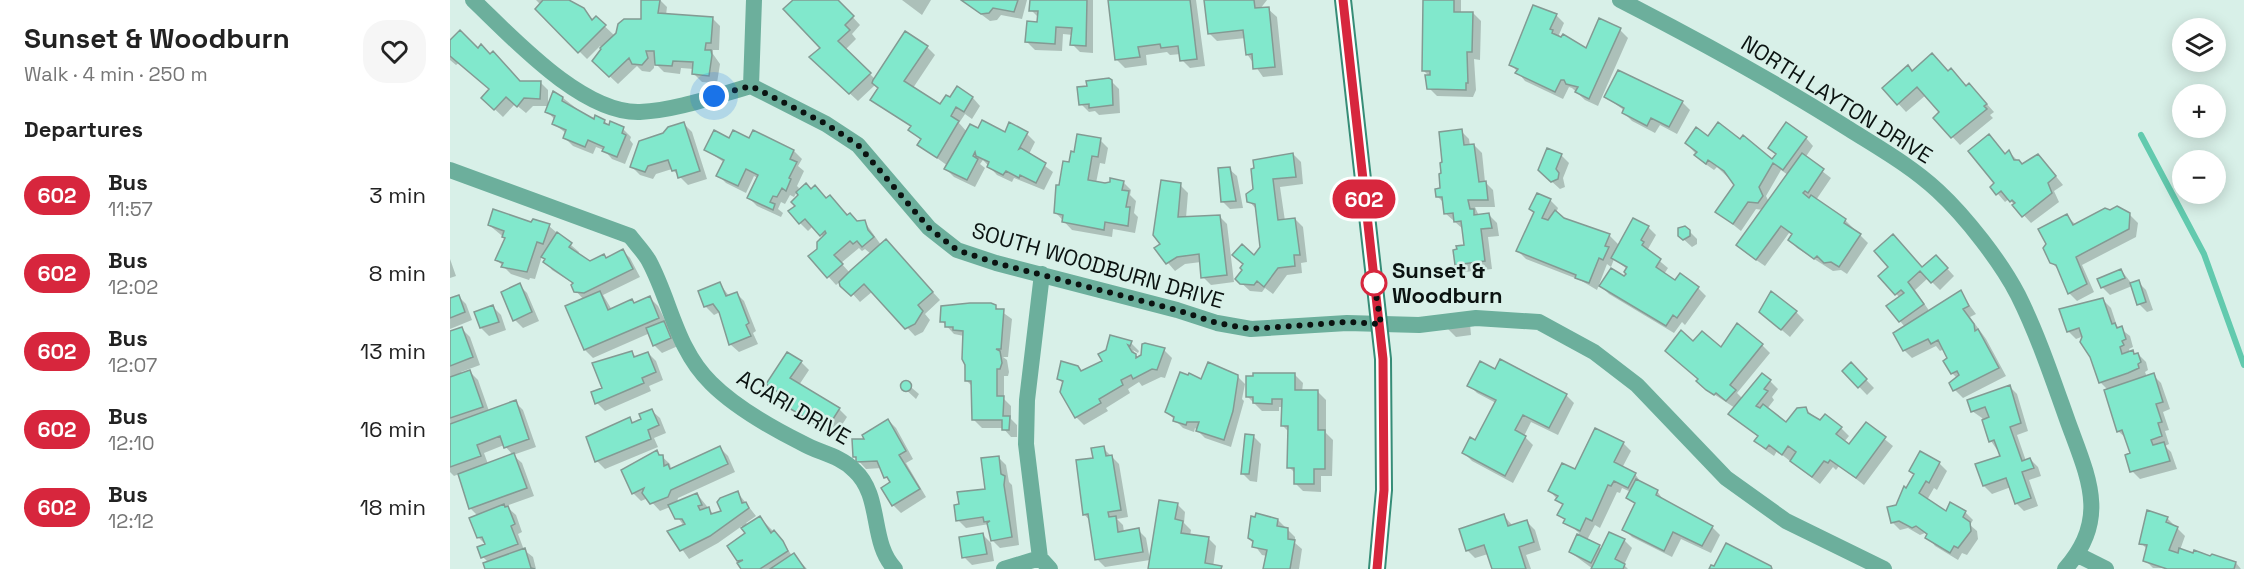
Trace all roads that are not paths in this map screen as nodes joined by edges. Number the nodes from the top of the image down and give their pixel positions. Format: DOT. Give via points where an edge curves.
graph roads {
  1 [pos="473,0"];
  2 [pos="754,0"];
  3 [pos="1343,0"];
  4 [pos="1620,0"];
  5 [pos="751,86"];
  6 [pos="450,170"];
  7 [pos="1042,274"];
  8 [pos="1381,324"];
  9 [pos="2078,555"];
  10 [pos="1045,564"];
  11 [pos="895,569"];
  12 [pos="1004,569"];
  13 [pos="1377,569"];
  14 [pos="1884,569"];
  15 [pos="2065,569"];
  16 [pos="2106,569"];
  1 -- 5 [label="street" via="566,85 603,103 638,112 677,107"];
  2 -- 5 [label="street"];
  3 -- 8 [label="main road"];
  4 -- 9 [label="street, NORTH LAYTON DRIVE" via="1700,41 1911,168 1939,192 1984,245 2018,294 2090,483 2093,513 2088,536"];
  5 -- 7 [label="street, SOUTH WOODBURN DRIVE" via="858,145 929,228 957,250"];
  6 -- 11 [label="street, ACARI DRIVE" via="630,236 649,261 685,349 710,382 747,411 855,471 868,491 880,548"];
  7 -- 8 [label="street, SOUTH WOODBURN DRIVE" via="1251,329 1347,322"];
  7 -- 10 [label="street" via="1027,400 1026,444"];
  8 -- 13 [label="main road" via="1385,439"];
  8 -- 14 [label="street, SOUTH WOODBURN DRIVE" via="1419,325 1476,318 1539,322 1594,352 1636,385 1726,478 1786,521"];
  9 -- 15 [label="street, NORTH LAYTON DRIVE"];
  9 -- 16 [label="street"];
  10 -- 12 [label="street"];
}
